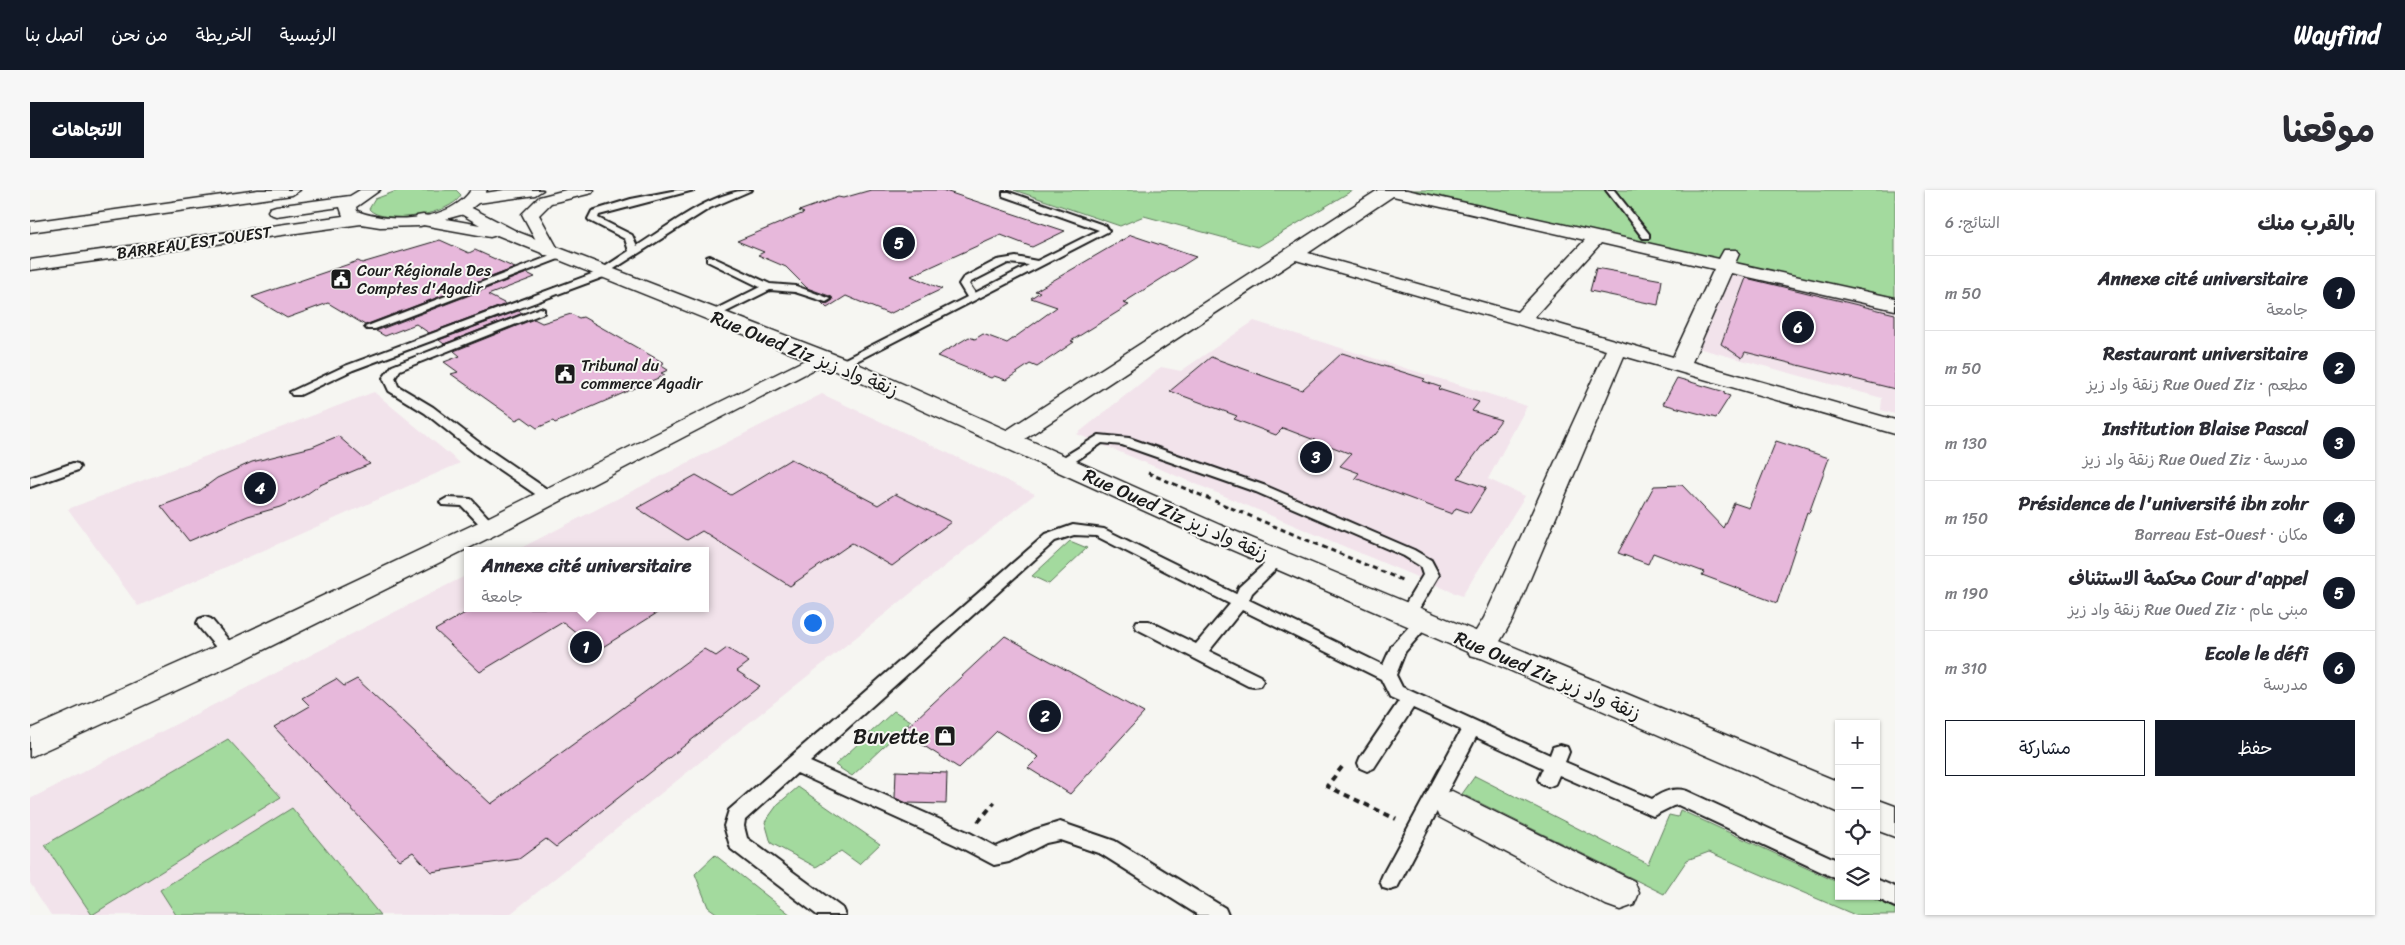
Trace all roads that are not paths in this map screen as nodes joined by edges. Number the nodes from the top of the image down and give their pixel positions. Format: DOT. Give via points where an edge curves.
graph roads {
  1 [pos="292,190"];
  2 [pos="372,190"];
  3 [pos="535,190"];
  4 [pos="586,190"];
  5 [pos="690,190"];
  6 [pos="748,190"];
  7 [pos="1389,190"];
  8 [pos="1432,190"];
  9 [pos="1610,190"];
  10 [pos="1006,194"];
  11 [pos="473,199"];
  12 [pos="354,200"];
  13 [pos="262,214"];
  14 [pos="359,219"];
  15 [pos="423,220"];
  16 [pos="30,227"];
  17 [pos="512,236"];
  18 [pos="1646,236"];
  19 [pos="1597,237"];
  20 [pos="634,252"];
  21 [pos="556,253"];
  22 [pos="1292,254"];
  23 [pos="710,259"];
  24 [pos="1728,260"];
  25 [pos="1036,264"];
  26 [pos="30,265"];
  27 [pos="1769,269"];
  28 [pos="603,273"];
  29 [pos="768,287"];
  30 [pos="1895,290"];
  31 [pos="972,296"];
  32 [pos="826,298"];
  33 [pos="1895,304"];
  34 [pos="540,311"];
  35 [pos="712,314"];
  36 [pos="1521,319"];
  37 [pos="371,327"];
  38 [pos="1618,348"];
  39 [pos="832,361"];
  40 [pos="1680,365"];
  41 [pos="296,392"];
  42 [pos="1895,427"];
  43 [pos="1009,439"];
  44 [pos="1062,464"];
  45 [pos="72,467"];
  46 [pos="30,483"];
  47 [pos="549,497"];
  48 [pos="447,502"];
  49 [pos="490,527"];
  50 [pos="1278,559"];
  51 [pos="1241,601"];
  52 [pos="1416,617"];
  53 [pos="205,623"];
  54 [pos="1143,625"];
  55 [pos="1481,647"];
  56 [pos="230,653"];
  57 [pos="1198,653"];
  58 [pos="1386,675"];
  59 [pos="1254,681"];
  60 [pos="1410,698"];
  61 [pos="1472,727"];
  62 [pos="30,744"];
  63 [pos="1368,763"];
  64 [pos="796,764"];
  65 [pos="1835,796"];
  66 [pos="1452,806"];
  67 [pos="1880,816"];
  68 [pos="1895,822"];
  69 [pos="1835,869"];
  70 [pos="1390,880"];
  71 [pos="1880,890"];
  72 [pos="1620,893"];
  73 [pos="1895,897"];
  74 [pos="834,915"];
  75 [pos="1217,915"];
  1 -- 16 [label="street"];
  2 -- 12 [label="street"];
  3 -- 11 [label="street"];
  4 -- 21 [label="street" via="545,200 530,214"];
  5 -- 20 [label="lane" via="595,213 593,219 630,237"];
  6 -- 20 [label="lane" via="707,206"];
  7 -- 19 [label="street"];
  7 -- 22 [label="street"];
  8 -- 18 [label="street"];
  9 -- 18 [label="lane"];
  10 -- 25 [label="lane" via="1103,228 1104,231 1097,236"];
  11 -- 15 [label="street"];
  11 -- 17 [label="street, Rue Oued Ziz زنقة واد زيز"];
  12 -- 13 [label="street, BARREAU EST-OUEST"];
  12 -- 14 [label="street" via="348,207 350,214"];
  14 -- 15 [label="street, BARREAU EST-OUEST" via="384,223"];
  14 -- 26 [label="street, BARREAU EST-OUEST"];
  15 -- 17 [label="street, Rue Oued Ziz زنقة واد زيز"];
  17 -- 21 [label="street, Rue Oued Ziz زنقة واد زيز"];
  18 -- 24 [label="street"];
  19 -- 24 [label="street"];
  19 -- 36 [label="street"];
  20 -- 28 [label="lane"];
  21 -- 28 [label="street, Rue Oued Ziz زنقة واد زيز"];
  21 -- 37 [label="lane"];
  22 -- 36 [label="street"];
  22 -- 43 [label="street"];
  23 -- 29 [label="lane"];
  24 -- 27 [label="street"];
  24 -- 40 [label="street"];
  25 -- 31 [label="lane"];
  25 -- 31 [label="lane" via="1024,260 1002,261 967,280 964,284"];
  27 -- 30 [label="street"];
  27 -- 33 [label="street"];
  28 -- 35 [label="street, Rue Oued Ziz زنقة واد زيز"];
  28 -- 41 [label="lane" via="349,368"];
  29 -- 32 [label="lane" via="796,288"];
  29 -- 35 [label="lane"];
  31 -- 39 [label="lane"];
  34 -- 47 [label="lane" via="396,368 389,378 393,388 429,410"];
  35 -- 39 [label="street, Rue Oued Ziz زنقة واد زيز"];
  36 -- 38 [label="street"];
  38 -- 40 [label="street"];
  38 -- 55 [label="street" via="1498,619"];
  39 -- 43 [label="street, Rue Oued Ziz زنقة واد زيز"];
  39 -- 47 [label="street"];
  40 -- 42 [label="street"];
  43 -- 44 [label="street, Rue Oued Ziz زنقة واد زيز"];
  44 -- 50 [label="street, Rue Oued Ziz زنقة واد زيز"];
  44 -- 52 [label="lane" via="1099,439 1124,441 1261,489 1410,552 1426,563 1432,575 1423,588"];
  45 -- 46 [label="lane"];
  47 -- 49 [label="street"];
  48 -- 49 [label="lane" via="466,502"];
  49 -- 56 [label="street"];
  50 -- 51 [label="lane" via="1245,591"];
  50 -- 52 [label="street, Rue Oued Ziz زنقة واد زيز"];
  51 -- 57 [label="lane"];
  51 -- 58 [label="lane"];
  51 -- 64 [label="lane" via="1099,532 1081,529 1064,532 1050,538"];
  52 -- 55 [label="street, Rue Oued Ziz زنقة واد زيز"];
  52 -- 58 [label="lane"];
  53 -- 56 [label="lane"];
  54 -- 57 [label="lane"];
  55 -- 65 [label="street, Rue Oued Ziz زنقة واد زيز"];
  56 -- 62 [label="street"];
  57 -- 59 [label="lane"];
  58 -- 60 [label="lane" via="1396,692"];
  60 -- 61 [label="lane"];
  60 -- 63 [label="lane"];
  61 -- 69 [label="lane" via="1653,808 1669,798 1680,797"];
  61 -- 70 [label="lane"];
  64 -- 74 [label="lane" via="736,816 735,836 738,843"];
  64 -- 75 [label="lane" via="994,856 1013,852 1041,836 1060,831 1108,847"];
  66 -- 72 [label="street"];
  67 -- 68 [label="street"];
  71 -- 73 [label="lane"];
}
